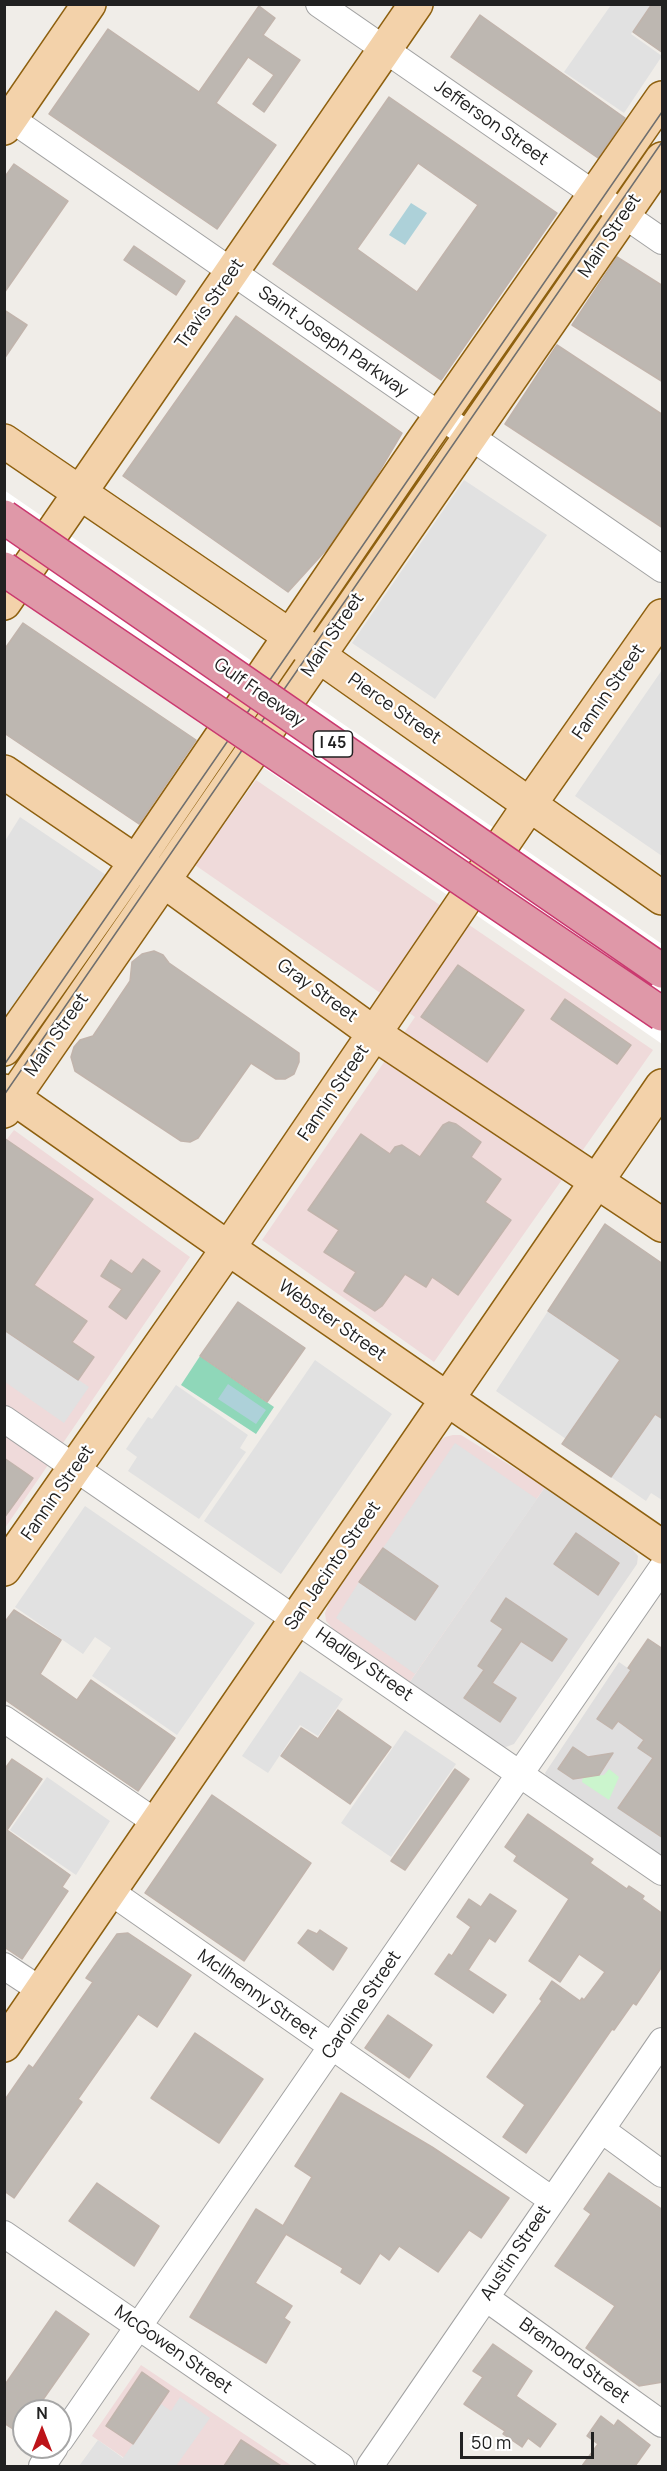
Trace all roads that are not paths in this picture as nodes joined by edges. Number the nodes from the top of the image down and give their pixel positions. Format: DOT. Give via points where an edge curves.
graph roads {
  1 [pos="89,4"];
  2 [pos="319,4"];
  3 [pos="416,4"];
  4 [pos="385,51"];
  5 [pos="663,98"];
  6 [pos="7,120"];
  7 [pos="663,159"];
  8 [pos="595,195"];
  9 [pos="623,215"];
  10 [pos="663,242"];
  11 [pos="232,273"];
  12 [pos="440,417"];
  13 [pos="469,437"];
  14 [pos="4,441"];
  15 [pos="80,492"];
  16 [pos="4,517"];
  17 [pos="4,569"];
  18 [pos="663,569"];
  19 [pos="4,603"];
  20 [pos="663,616"];
  21 [pos="290,636"];
  22 [pos="319,656"];
  23 [pos="4,772"];
  24 [pos="530,804"];
  25 [pos="136,862"];
  26 [pos="164,881"];
  27 [pos="663,898"];
  28 [pos="663,970"];
  29 [pos="663,1014"];
  30 [pos="375,1034"];
  31 [pos="4,1049"];
  32 [pos="663,1086"];
  33 [pos="8,1100"];
  34 [pos="597,1180"];
  35 [pos="663,1226"];
  36 [pos="228,1248"];
  37 [pos="447,1400"];
  38 [pos="4,1419"];
  39 [pos="75,1467"];
  40 [pos="663,1547"];
  41 [pos="663,1568"];
  42 [pos="4,1569"];
  43 [pos="297,1619"];
  44 [pos="4,1719"];
  45 [pos="520,1774"];
  46 [pos="157,1823"];
  47 [pos="663,1872"];
  48 [pos="111,1892"];
  49 [pos="4,1966"];
  50 [pos="42,1991"];
  51 [pos="663,2041"];
  52 [pos="4,2045"];
  53 [pos="332,2048"];
  54 [pos="602,2130"];
  55 [pos="663,2174"];
  56 [pos="552,2199"];
  57 [pos="4,2234"];
  58 [pos="486,2298"];
  59 [pos="139,2327"];
  60 [pos="72,2423"];
  61 [pos="663,2424"];
  62 [pos="341,2466"];
  63 [pos="370,2466"];
  1 -- 6 [label="main road"];
  2 -- 4 [label="street, Jefferson Street"];
  3 -- 4 [label="main road, Travis Street"];
  4 -- 8 [label="street, Jefferson Street"];
  4 -- 11 [label="main road, Travis Street"];
  5 -- 8 [label="main road, Main Street"];
  6 -- 11 [label="street, Saint Joseph Parkway"];
  7 -- 9 [label="main road, Main Street"];
  8 -- 9 [label="street, Jefferson Street"];
  8 -- 12 [label="main road, Main Street"];
  9 -- 10 [label="street, Jefferson Street"];
  9 -- 13 [label="main road, Main Street"];
  11 -- 12 [label="street, Saint Joseph Parkway"];
  11 -- 15 [label="main road, Travis Street"];
  12 -- 13 [label="street, Saint Joseph Parkway"];
  12 -- 21 [label="main road, Main Street"];
  13 -- 18 [label="street, Saint Joseph Parkway"];
  13 -- 22 [label="main road, Main Street"];
  14 -- 15 [label="main road, Pierce Street"];
  15 -- 19 [label="main road, Travis Street"];
  15 -- 21 [label="main road, Pierce Street"];
  16 -- 28 [label="highway, Gulf Freeway / I 45, bridge"];
  17 -- 29 [label="highway, I 45, bridge"];
  20 -- 24 [label="main road, Fannin Street"];
  21 -- 22 [label="main road, Pierce Street"];
  21 -- 25 [label="main road, Main Street"];
  22 -- 24 [label="main road, Pierce Street"];
  22 -- 26 [label="main road, Main Street"];
  23 -- 25 [label="main road, Gray Street"];
  24 -- 27 [label="main road, Pierce Street"];
  24 -- 30 [label="main road, Fannin Street"];
  25 -- 26 [label="main road, Gray Street"];
  25 -- 31 [label="main road, Main Street"];
  26 -- 30 [label="main road, Gray Street"];
  26 -- 33 [label="main road, Main Street"];
  30 -- 34 [label="main road, Gray Street"];
  30 -- 36 [label="main road, Fannin Street"];
  32 -- 34 [label="main road, San Jacinto Street"];
  33 -- 36 [label="main road, Webster Street"];
  34 -- 35 [label="main road, Gray Street"];
  34 -- 37 [label="main road, San Jacinto Street"];
  36 -- 37 [label="main road, Webster Street"];
  36 -- 39 [label="main road, Fannin Street"];
  37 -- 40 [label="main road, Webster Street"];
  37 -- 43 [label="main road, San Jacinto Street"];
  38 -- 39 [label="street, Hadley Street"];
  39 -- 42 [label="main road, Fannin Street"];
  39 -- 43 [label="street, Hadley Street"];
  41 -- 45 [label="street, Caroline Street"];
  43 -- 45 [label="street, Hadley Street"];
  43 -- 46 [label="main road, San Jacinto Street"];
  44 -- 46 [label="street"];
  45 -- 47 [label="street, Hadley Street"];
  45 -- 53 [label="street, Caroline Street"];
  46 -- 48 [label="main road, San Jacinto Street"];
  48 -- 50 [label="main road, San Jacinto Street"];
  48 -- 53 [label="street, McIlhenny Street"];
  49 -- 50 [label="street"];
  50 -- 52 [label="main road, San Jacinto Street"];
  51 -- 54 [label="street, Austin Street"];
  53 -- 56 [label="street, McIlhenny Street"];
  53 -- 59 [label="street, Caroline Street"];
  54 -- 55 [label="street"];
  54 -- 56 [label="street, Austin Street"];
  56 -- 58 [label="street, Austin Street"];
  57 -- 59 [label="street, McGowen Street"];
  58 -- 61 [label="street, Bremond Street"];
  58 -- 63 [label="street, Austin Street"];
  59 -- 60 [label="street, Caroline Street"];
  59 -- 62 [label="street, McGowen Street"];
}
